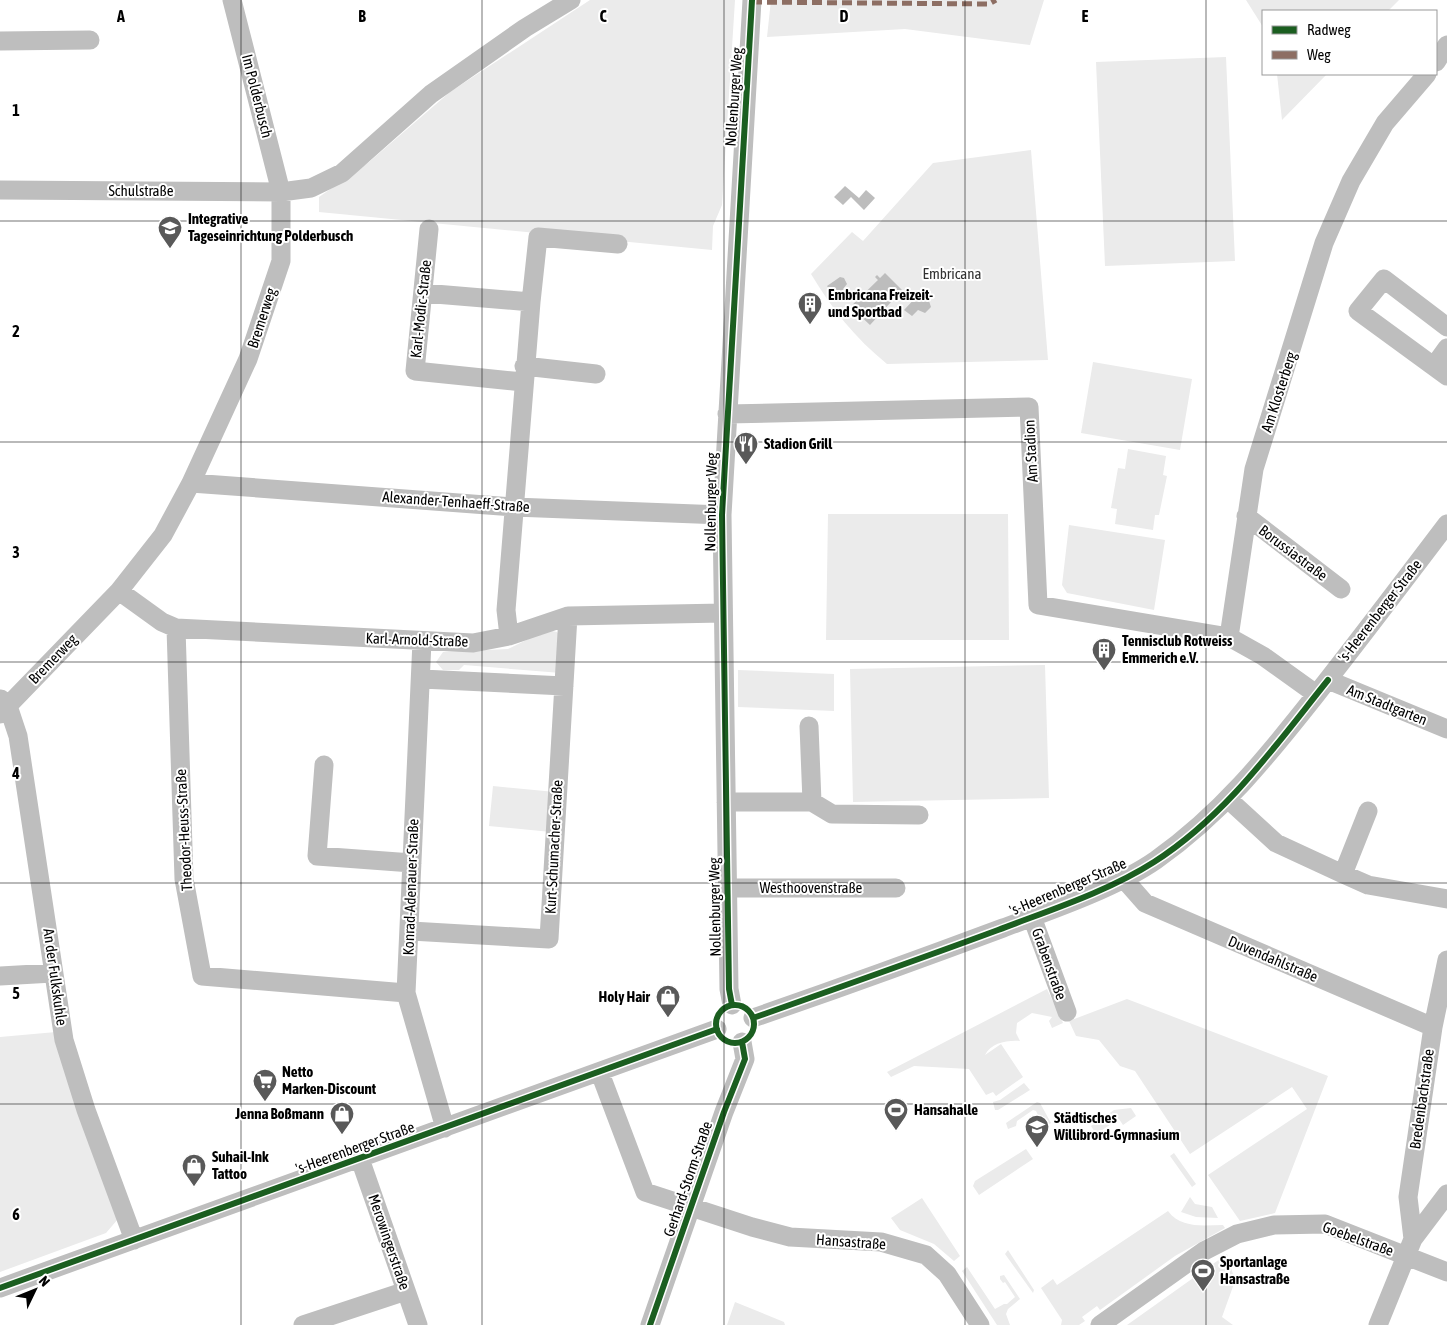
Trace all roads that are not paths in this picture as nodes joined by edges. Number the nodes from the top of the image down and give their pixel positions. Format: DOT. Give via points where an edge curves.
graph roads {
  1 [pos="232,0"];
  2 [pos="571,0"];
  3 [pos="752,0"];
  4 [pos="90,40"];
  5 [pos="0,41"];
  6 [pos="1447,45"];
  7 [pos="1437,60"];
  8 [pos="1426,75"];
  9 [pos="0,190"];
  10 [pos="282,192"];
  11 [pos="429,229"];
  12 [pos="618,244"];
  13 [pos="423,294"];
  14 [pos="531,302"];
  15 [pos="1447,327"];
  16 [pos="1447,348"];
  17 [pos="1440,371"];
  18 [pos="523,374"];
  19 [pos="596,374"];
  20 [pos="726,414"];
  21 [pos="191,483"];
  22 [pos="514,507"];
  23 [pos="722,515"];
  24 [pos="1246,516"];
  25 [pos="1447,524"];
  26 [pos="1341,589"];
  27 [pos="119,591"];
  28 [pos="722,613"];
  29 [pos="568,616"];
  30 [pos="176,628"];
  31 [pos="509,636"];
  32 [pos="1229,637"];
  33 [pos="422,641"];
  34 [pos="422,679"];
  35 [pos="564,686"];
  36 [pos="1322,687"];
  37 [pos="3,706"];
  38 [pos="809,726"];
  39 [pos="1447,729"];
  40 [pos="324,765"];
  41 [pos="1229,800"];
  42 [pos="726,802"];
  43 [pos="812,802"];
  44 [pos="1368,811"];
  45 [pos="918,815"];
  46 [pos="412,863"];
  47 [pos="1343,874"];
  48 [pos="1123,878"];
  49 [pos="726,888"];
  50 [pos="896,888"];
  51 [pos="1447,899"];
  52 [pos="1032,917"];
  53 [pos="410,931"];
  54 [pos="1447,960"];
  55 [pos="53,973"];
  56 [pos="0,976"];
  57 [pos="406,993"];
  58 [pos="732,1005"];
  59 [pos="1067,1012"];
  60 [pos="753,1018"];
  61 [pos="1433,1027"];
  62 [pos="717,1029"];
  63 [pos="742,1042"];
  64 [pos="600,1073"];
  65 [pos="445,1128"];
  66 [pos="360,1160"];
  67 [pos="1447,1194"];
  68 [pos="691,1207"];
  69 [pos="1413,1239"];
  70 [pos="134,1240"];
  71 [pos="1405,1256"];
  72 [pos="1447,1272"];
  73 [pos="0,1288"];
  74 [pos="406,1291"];
  75 [pos="303,1325"];
  76 [pos="418,1325"];
  77 [pos="650,1325"];
  78 [pos="980,1325"];
  79 [pos="1100,1325"];
  80 [pos="1378,1325"];
  1 -- 10 [label="street, Im Polderbusch"];
  2 -- 10 [label="street" via="431,94 342,173 311,188"];
  3 -- 20 [label="street, Nollenburger Weg"];
  4 -- 5 [label="street"];
  6 -- 7 [label="street"];
  8 -- 24 [label="street, Am Klosterberg" via="1385,123 1351,180 1324,243 1254,469"];
  9 -- 10 [label="street, Schulstraße"];
  10 -- 21 [label="street, Bremerweg" via="281,261 248,359"];
  11 -- 13 [label="street, Karl-Modic-Straße"];
  12 -- 14 [label="street" via="538,237"];
  13 -- 14 [label="street"];
  13 -- 18 [label="street, Karl-Modic-Straße" via="415,371"];
  14 -- 18 [label="street"];
  15 -- 17 [label="street" via="1384,279 1358,311"];
  16 -- 17 [label="street"];
  18 -- 19 [label="street"];
  18 -- 22 [label="street"];
  20 -- 23 [label="street, Nollenburger Weg"];
  20 -- 32 [label="street, Am Stadion" via="1028,407 1038,605"];
  21 -- 22 [label="street, Alexander-Tenhaeff-Straße"];
  21 -- 27 [label="street, Bremerweg" via="163,535"];
  22 -- 23 [label="street, Alexander-Tenhaeff-Straße"];
  22 -- 31 [label="street" via="506,610"];
  23 -- 28 [label="street, Nollenburger Weg"];
  24 -- 26 [label="street, Borussiastraße"];
  24 -- 32 [label="street, Am Klosterberg"];
  25 -- 36 [label="street, 's-Heerenberger Straße"];
  27 -- 30 [label="street, Karl-Arnold-Straße" via="162,622"];
  27 -- 37 [label="street, Bremerweg"];
  28 -- 29 [label="street, Karl-Arnold-Straße"];
  28 -- 42 [label="street, Nollenburger Weg"];
  29 -- 31 [label="street, Karl-Arnold-Straße"];
  29 -- 35 [label="street, Kurt-Schumacher-Straße"];
  30 -- 33 [label="street, Karl-Arnold-Straße"];
  30 -- 57 [label="street, Theodor-Heuss-Straße" via="184,879 202,976"];
  31 -- 33 [label="street, Karl-Arnold-Straße" via="473,643"];
  32 -- 36 [label="street"];
  33 -- 34 [label="street, Konrad-Adenauer-Straße"];
  34 -- 35 [label="street"];
  34 -- 46 [label="street, Konrad-Adenauer-Straße"];
  35 -- 53 [label="street, Kurt-Schumacher-Straße" via="549,939"];
  36 -- 39 [label="street, Am Stadtgarten"];
  36 -- 41 [label="street, 's-Heerenberger Straße"];
  37 -- 55 [label="street, An der Fulkskuhle" via="18,736"];
  38 -- 43 [label="street"];
  40 -- 46 [label="street" via="317,856"];
  41 -- 47 [label="street" via="1276,843"];
  41 -- 48 [label="street, 's-Heerenberger Straße" via="1179,843"];
  42 -- 43 [label="street"];
  42 -- 49 [label="street, Nollenburger Weg"];
  43 -- 45 [label="street" via="832,814"];
  44 -- 47 [label="street"];
  46 -- 53 [label="street, Konrad-Adenauer-Straße"];
  47 -- 51 [label="street" via="1368,885"];
  48 -- 52 [label="street, 's-Heerenberger Straße"];
  48 -- 61 [label="street, Duvendahlstraße" via="1145,903"];
  49 -- 50 [label="street, Westhoovenstraße"];
  49 -- 58 [label="street, Nollenburger Weg"];
  52 -- 59 [label="street, Grabenstraße"];
  52 -- 60 [label="street, 's-Heerenberger Straße"];
  53 -- 57 [label="street, Konrad-Adenauer-Straße"];
  54 -- 61 [label="street, Bredenbachstraße"];
  55 -- 56 [label="street"];
  55 -- 70 [label="street, An der Fulkskuhle" via="64,1040"];
  57 -- 65 [label="street, Konrad-Adenauer-Straße"];
  58 -- 60 [label="street" via="746,1008"];
  58 -- 62 [label="street" via="724,1008 718,1017"];
  60 -- 63 [label="street" via="752,1034"];
  61 -- 69 [label="street, Bredenbachstraße" via="1408,1197"];
  62 -- 63 [label="street" via="726,1040"];
  62 -- 64 [label="street, 's-Heerenberger Straße"];
  63 -- 68 [label="street, Gerhard-Storm-Straße" via="746,1059"];
  64 -- 65 [label="street, 's-Heerenberger Straße"];
  64 -- 68 [label="street" via="645,1192"];
  65 -- 66 [label="street, 's-Heerenberger Straße"];
  66 -- 70 [label="street, 's-Heerenberger Straße"];
  66 -- 74 [label="street, Merowingerstraße"];
  67 -- 69 [label="street"];
  68 -- 77 [label="street, Gerhard-Storm-Straße"];
  68 -- 78 [label="street, Hansastraße" via="790,1237 881,1242 926,1255 947,1274"];
  69 -- 71 [label="street"];
  70 -- 73 [label="street, 's-Heerenberger Straße"];
  71 -- 72 [label="street, Goebelstraße"];
  71 -- 79 [label="street, Goebelstraße" via="1325,1224 1274,1225 1237,1234 1204,1251"];
  71 -- 80 [label="street"];
  74 -- 75 [label="street"];
  74 -- 76 [label="street, Merowingerstraße"];
}
